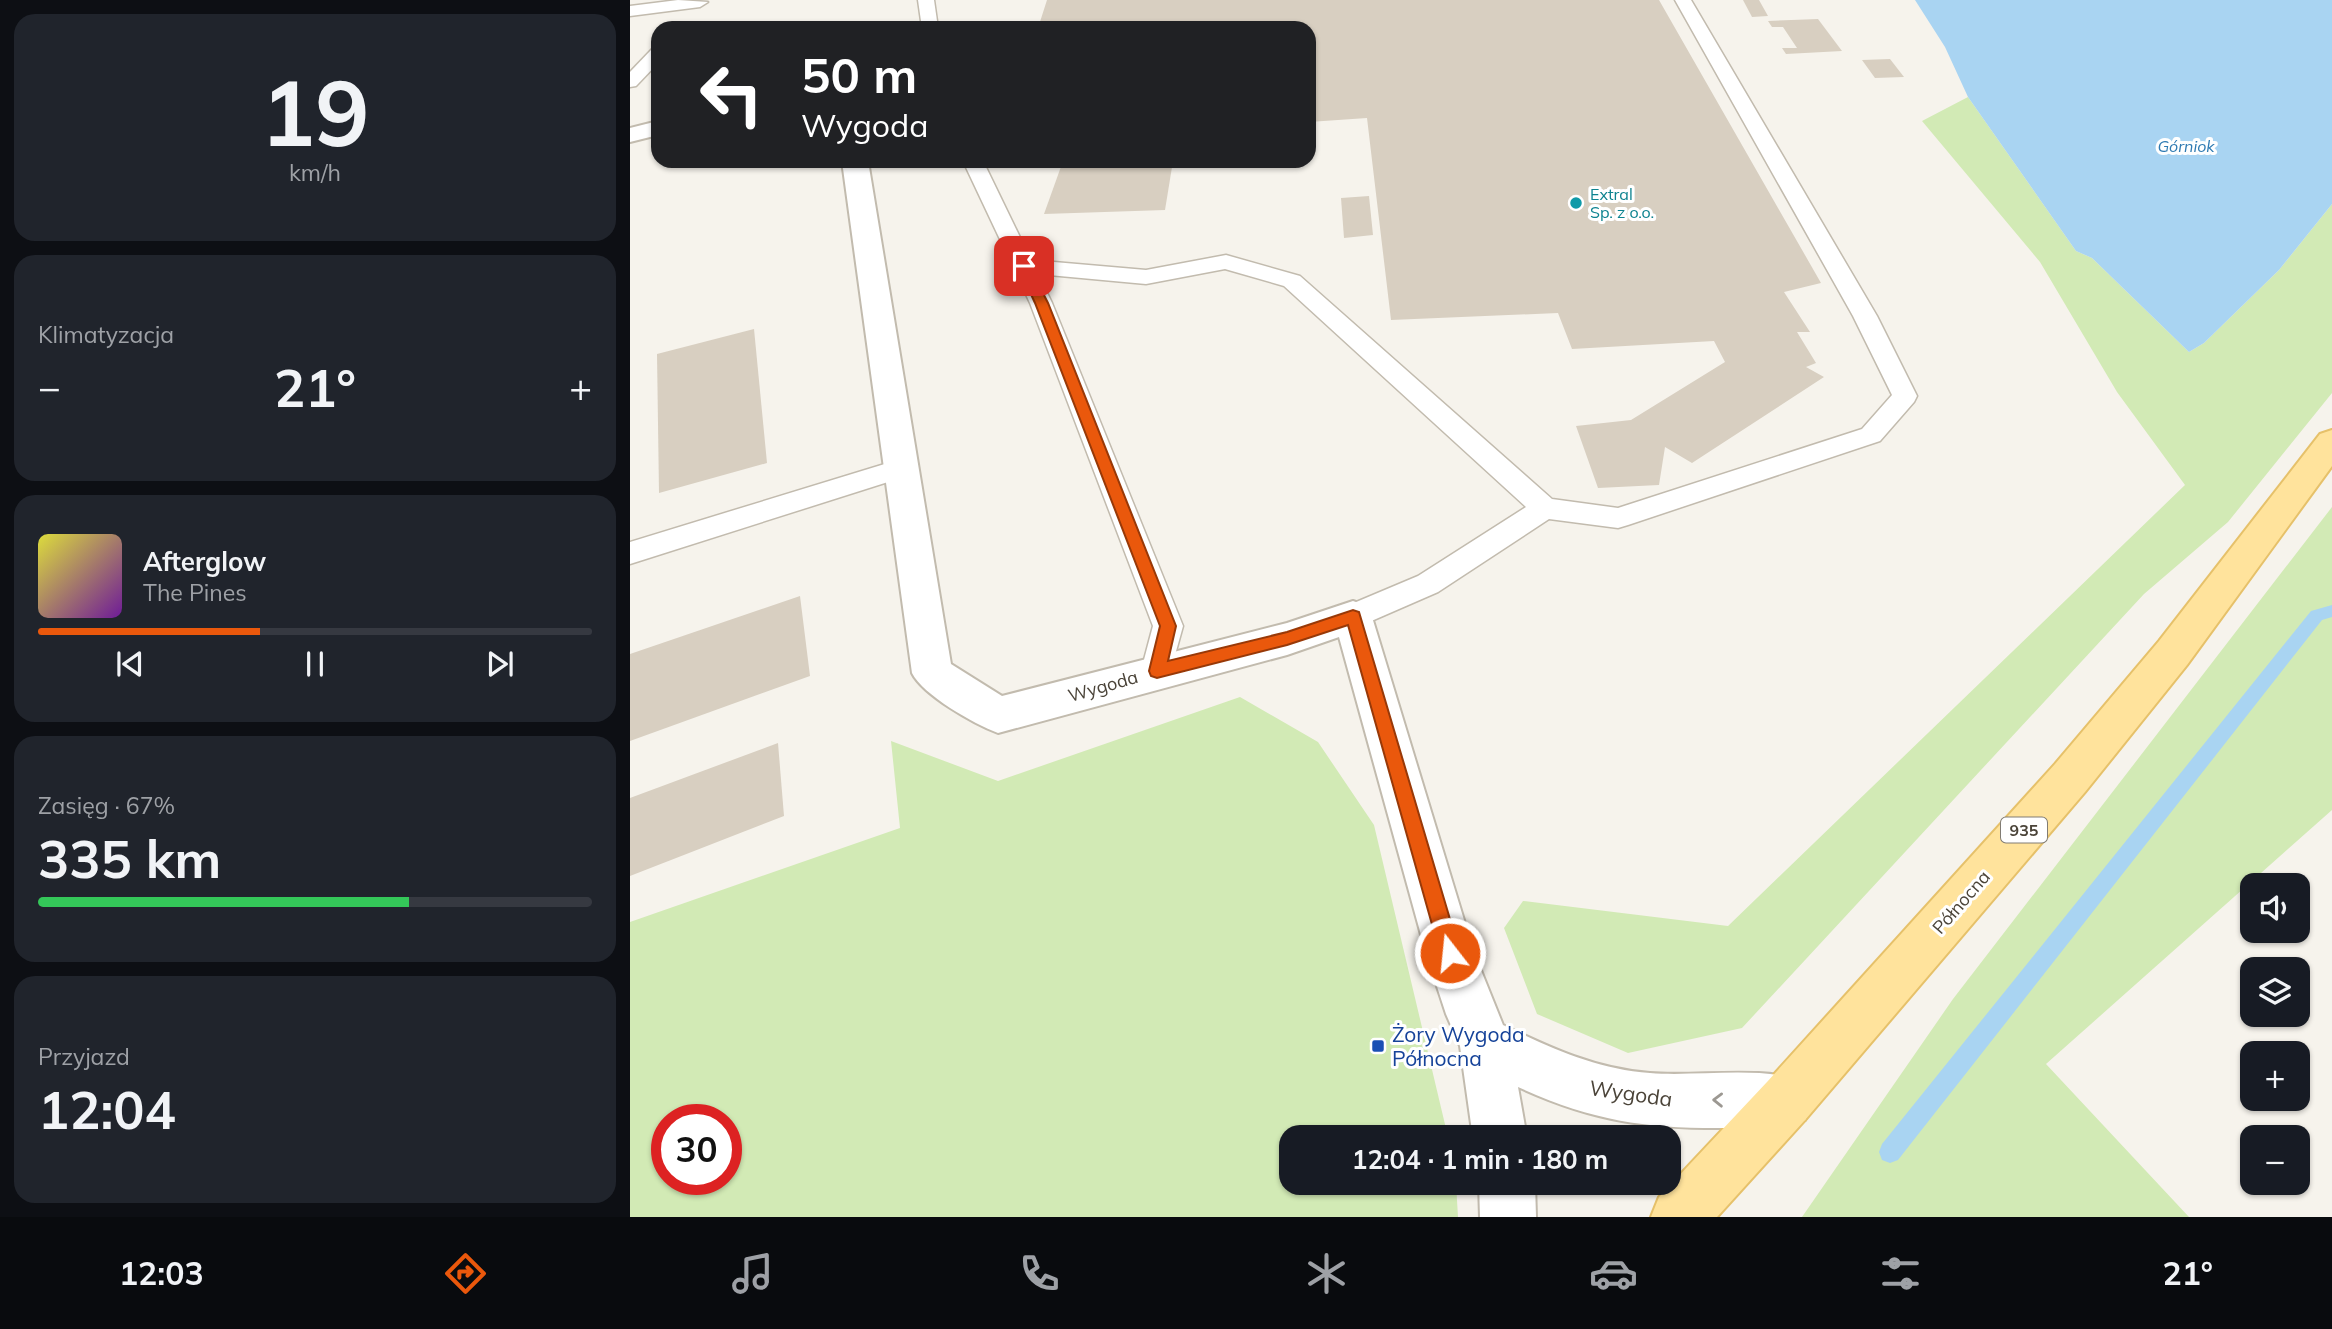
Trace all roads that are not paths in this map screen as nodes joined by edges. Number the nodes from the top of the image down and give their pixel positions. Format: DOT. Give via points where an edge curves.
graph roads {
  1 [pos="926,0"];
  2 [pos="1683,0"];
  3 [pos="700,1"];
  4 [pos="630,11"];
  5 [pos="691,21"];
  6 [pos="929,21"];
  7 [pos="651,60"];
  8 [pos="630,82"];
  9 [pos="651,130"];
  10 [pos="630,135"];
  11 [pos="856,168"];
  12 [pos="975,168"];
  13 [pos="1024,266"];
  14 [pos="2332,442"];
  15 [pos="901,468"];
  16 [pos="1545,508"];
  17 [pos="630,553"];
  18 [pos="1353,617"];
  19 [pos="1157,671"];
  20 [pos="1485,1043"];
  21 [pos="1786,1101"];
  22 [pos="1498,1125"];
  23 [pos="1507,1195"];
  24 [pos="1508,1217"];
  25 [pos="1679,1217"];
  1 -- 6 [label="lane"];
  2 -- 16 [label="lane" via="1865,316 1906,396 1871,435 1618,518"];
  3 -- 4 [label="lane"];
  3 -- 5 [label="lane"];
  7 -- 8 [label="lane"];
  9 -- 10 [label="street"];
  11 -- 15 [label="street, Wygoda"];
  12 -- 13 [label="lane"];
  13 -- 16 [label="lane" via="1146,277 1226,262 1292,281"];
  13 -- 19 [label="lane" via="1168,626"];
  14 -- 21 [label="main road, Północna / 935" via="2181,643 2078,768"];
  15 -- 17 [label="lane"];
  15 -- 19 [label="street, Wygoda" via="932,673 998,715"];
  16 -- 18 [label="lane" via="1427,584"];
  18 -- 19 [label="street, Wygoda" via="1287,639"];
  18 -- 20 [label="street" via="1450,953"];
  21 -- 20 [label="street, Wygoda, one-way" via="1610,1095 1555,1076"];
  20 -- 22 [label="street"];
  21 -- 25 [label="main road, Północna / 935"];
  23 -- 24 [label="street"];
}
